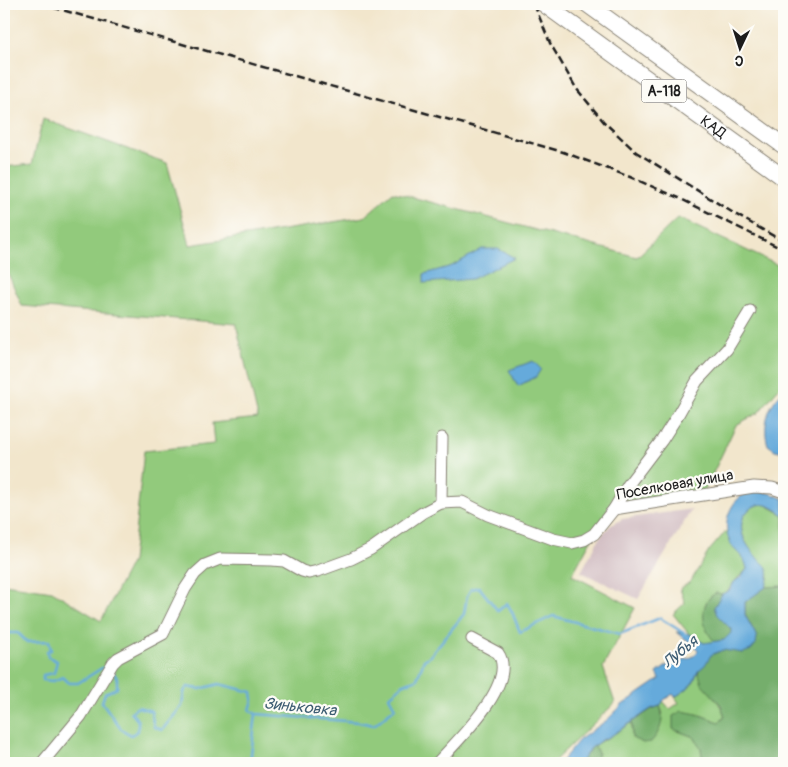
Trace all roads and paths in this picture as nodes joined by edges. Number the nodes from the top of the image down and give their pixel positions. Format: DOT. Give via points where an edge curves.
graph roads {
  1 [pos="544,4"];
  2 [pos="587,4"];
  3 [pos="784,146"];
  4 [pos="784,178"];
  5 [pos="750,311"];
  6 [pos="442,438"];
  7 [pos="784,492"];
  8 [pos="441,503"];
  9 [pos="614,509"];
  10 [pos="472,639"];
  11 [pos="42,763"];
  12 [pos="437,763"];
  1 -- 4 [label="highway, КАД / А-118"];
  2 -- 3 [label="highway, КАД / А-118"];
  5 -- 9 [label="street" via="727,349 697,381 662,440"];
  6 -- 8 [label="street"];
  7 -- 9 [label="street, Поселковая улица" via="754,487"];
  8 -- 9 [label="street, Поселковая улица" via="462,502 497,518 572,543 594,534"];
  8 -- 11 [label="street" via="371,549 318,571 309,573 284,561 272,560 220,559 205,565 195,574 163,634 113,663 81,716"];
  10 -- 12 [label="street" via="498,653 501,677 478,717"];
}
